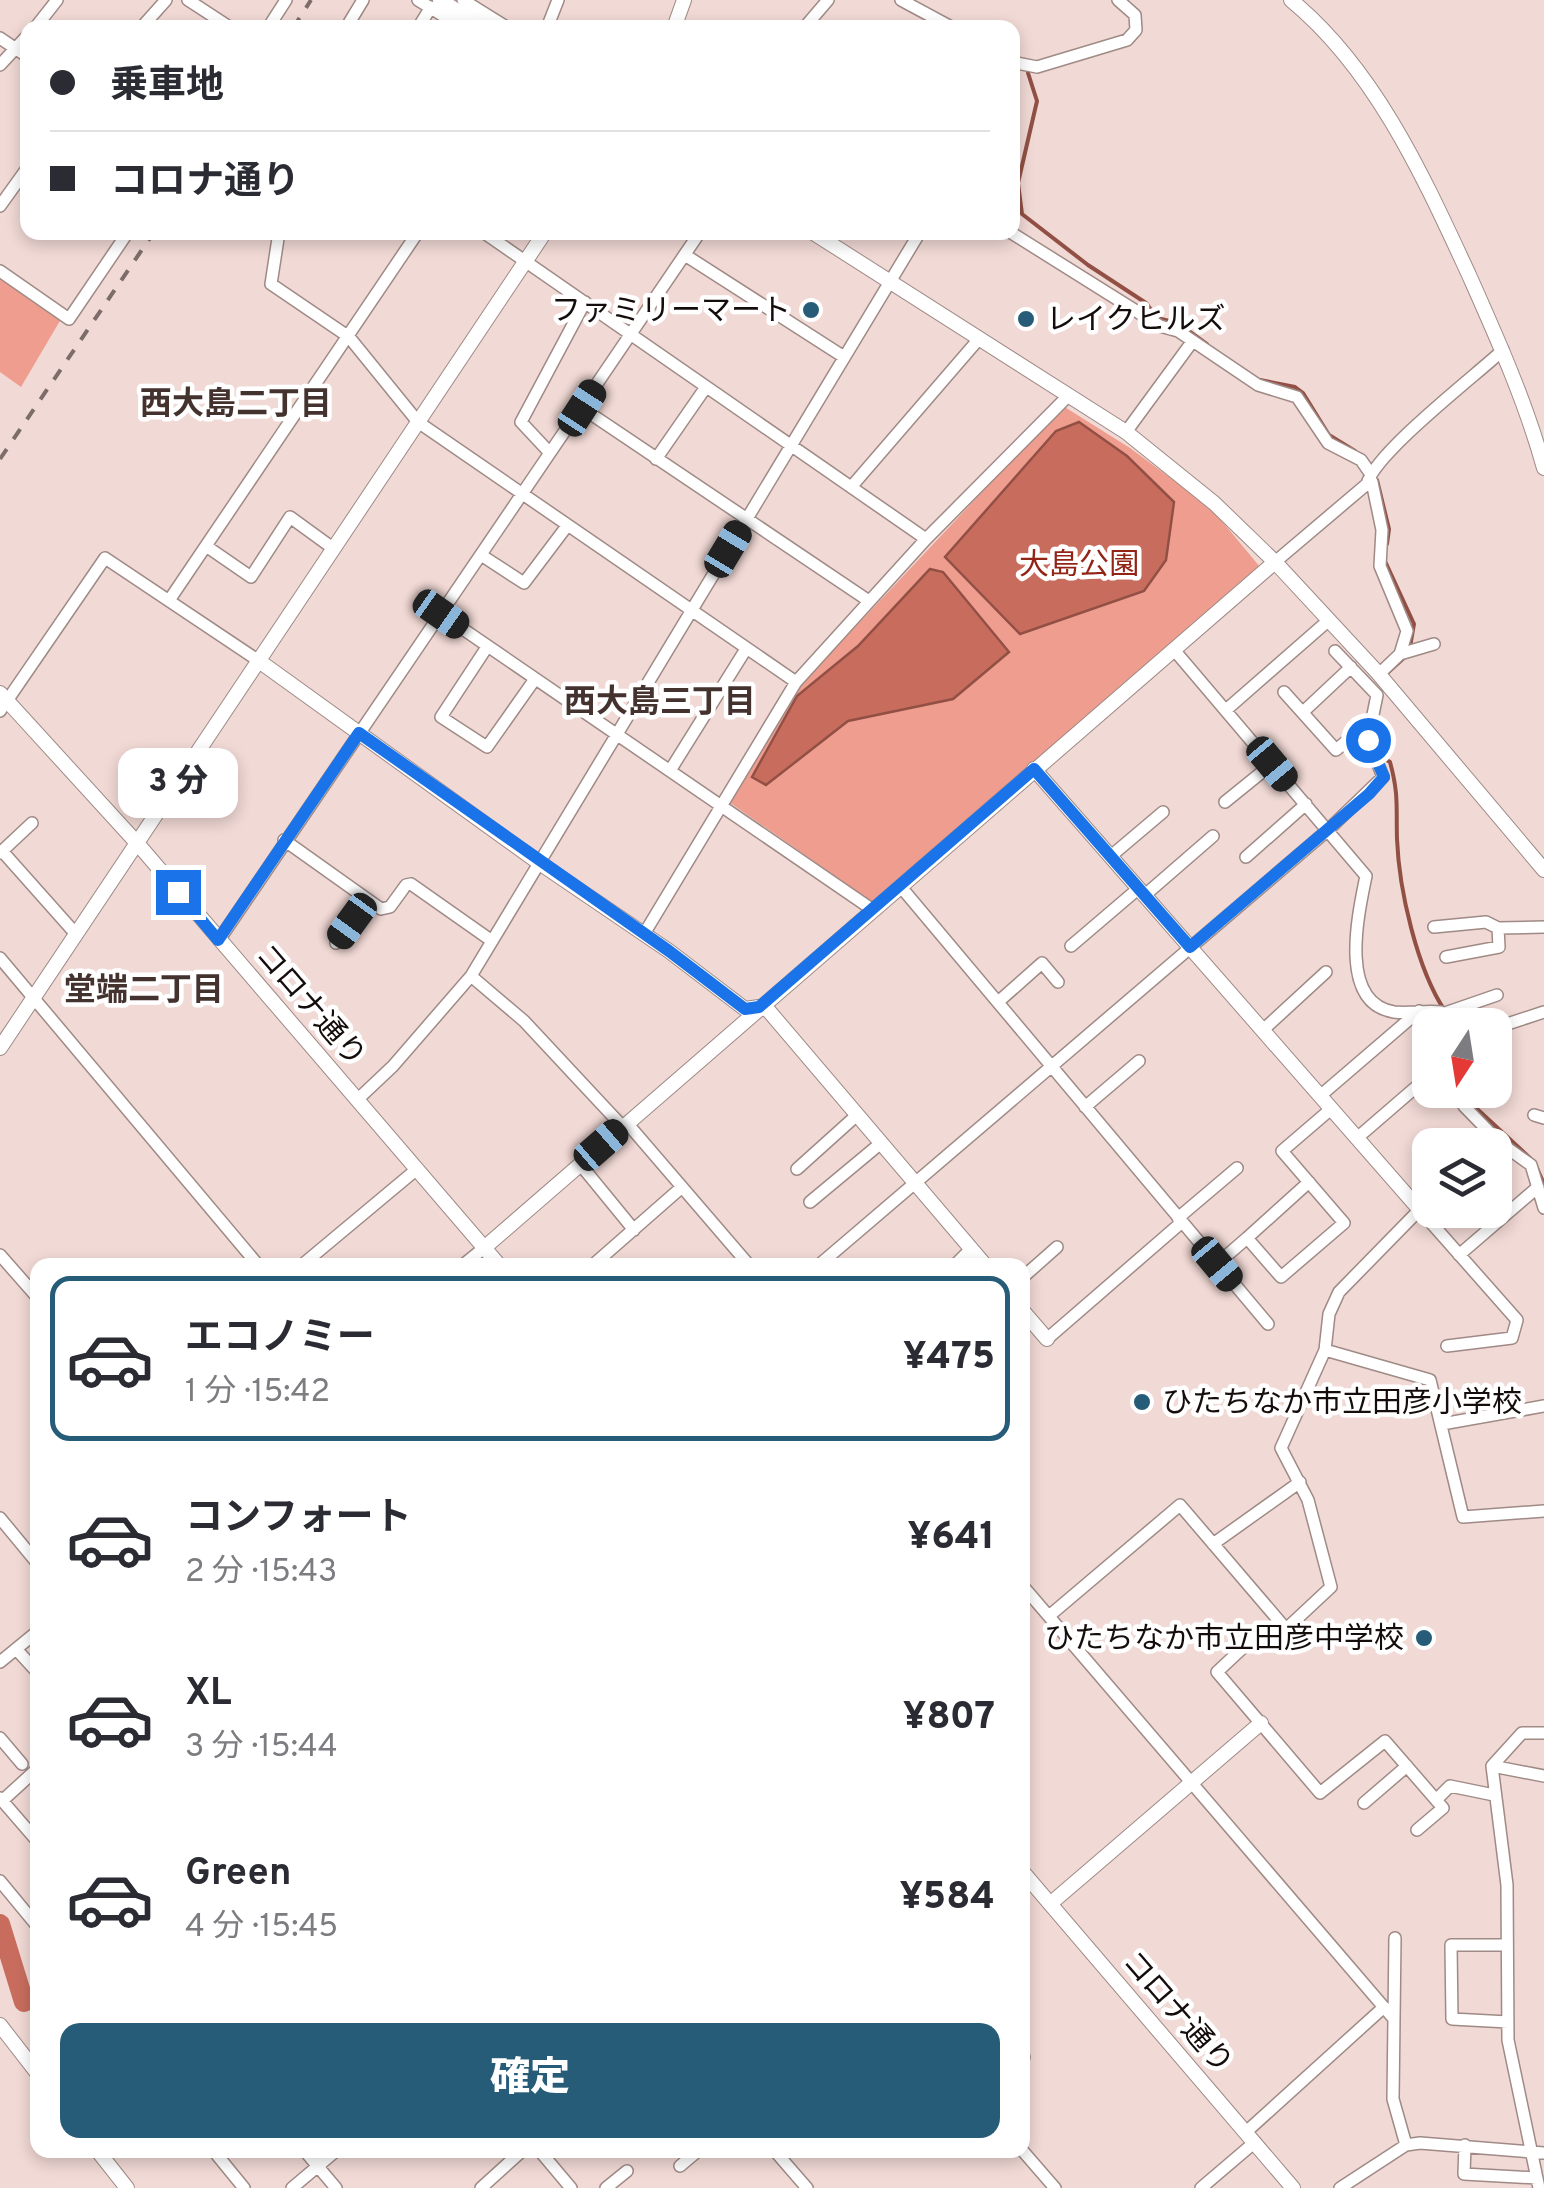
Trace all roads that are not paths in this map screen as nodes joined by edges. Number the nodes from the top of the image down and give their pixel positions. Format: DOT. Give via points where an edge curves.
graph roads {
  1 [pos="57,0"];
  2 [pos="166,0"];
  3 [pos="188,0"];
  4 [pos="418,0"];
  5 [pos="464,0"];
  6 [pos="828,0"];
  7 [pos="901,0"];
  8 [pos="1118,0"];
  9 [pos="1292,0"];
  10 [pos="435,4"];
  11 [pos="41,20"];
  12 [pos="149,20"];
  13 [pos="219,20"];
  14 [pos="468,20"];
  15 [pos="495,20"];
  16 [pos="811,20"];
  17 [pos="939,20"];
  18 [pos="0,38"];
  19 [pos="20,42"];
  20 [pos="14,48"];
  21 [pos="20,52"];
  22 [pos="1020,63"];
  23 [pos="0,64"];
  24 [pos="20,178"];
  25 [pos="0,206"];
  26 [pos="1020,238"];
  27 [pos="123,240"];
  28 [pos="278,240"];
  29 [pos="413,240"];
  30 [pos="494,240"];
  31 [pos="540,240"];
  32 [pos="695,240"];
  33 [pos="824,240"];
  34 [pos="915,240"];
  35 [pos="685,255"];
  36 [pos="525,262"];
  37 [pos="0,271"];
  38 [pos="890,283"];
  39 [pos="585,302"];
  40 [pos="630,334"];
  41 [pos="349,337"];
  42 [pos="978,340"];
  43 [pos="1192,342"];
  44 [pos="1503,350"];
  45 [pos="844,357"];
  46 [pos="706,387"];
  47 [pos="1068,396"];
  48 [pos="582,408"];
  49 [pos="418,422"];
  50 [pos="1126,432"];
  51 [pos="792,444"];
  52 [pos="550,452"];
  53 [pos="656,459"];
  54 [pos="1544,468"];
  55 [pos="1372,473"];
  56 [pos="852,486"];
  57 [pos="522,495"];
  58 [pos="747,518"];
  59 [pos="566,526"];
  60 [pos="926,539"];
  61 [pos="206,546"];
  62 [pos="334,549"];
  63 [pos="481,555"];
  64 [pos="1275,562"];
  65 [pos="170,599"];
  66 [pos="869,602"];
  67 [pos="690,610"];
  68 [pos="441,614"];
  69 [pos="1328,620"];
  70 [pos="1434,644"];
  71 [pos="487,647"];
  72 [pos="746,648"];
  73 [pos="1176,650"];
  74 [pos="1335,651"];
  75 [pos="1401,654"];
  76 [pos="259,661"];
  77 [pos="1351,666"];
  78 [pos="1379,674"];
  79 [pos="534,678"];
  80 [pos="796,682"];
  81 [pos="1284,692"];
  82 [pos="2,701"];
  83 [pos="1226,710"];
  84 [pos="1303,712"];
  85 [pos="1370,721"];
  86 [pos="359,733"];
  87 [pos="616,734"];
  88 [pos="1272,764"];
  89 [pos="670,769"];
  90 [pos="1034,769"];
  91 [pos="1225,802"];
  92 [pos="722,804"];
  93 [pos="1306,804"];
  94 [pos="1163,812"];
  95 [pos="32,823"];
  96 [pos="1328,830"];
  97 [pos="1212,836"];
  98 [pos="284,840"];
  99 [pos="138,844"];
  100 [pos="1,852"];
  101 [pos="1110,856"];
  102 [pos="1246,857"];
  103 [pos="538,862"];
  104 [pos="1544,870"];
  105 [pos="901,887"];
  106 [pos="1142,892"];
  107 [pos="367,899"];
  108 [pos="873,910"];
  109 [pos="1434,927"];
  110 [pos="1544,927"];
  111 [pos="1498,928"];
  112 [pos="75,933"];
  113 [pos="644,934"];
  114 [pos="218,940"];
  115 [pos="492,941"];
  116 [pos="336,943"];
  117 [pos="1072,946"];
  118 [pos="1190,947"];
  119 [pos="1446,957"];
  120 [pos="0,958"];
  121 [pos="1326,972"];
  122 [pos="470,976"];
  123 [pos="1058,982"];
  124 [pos="1497,995"];
  125 [pos="33,998"];
  126 [pos="998,1002"];
  127 [pos="759,1007"];
  128 [pos="1470,1008"];
  129 [pos="1412,1011"];
  130 [pos="1544,1012"];
  131 [pos="1412,1016"];
  132 [pos="1512,1022"];
  133 [pos="1263,1030"];
  134 [pos="0,1048"];
  135 [pos="1140,1061"];
  136 [pos="1051,1066"];
  137 [pos="1412,1091"];
  138 [pos="1320,1096"];
  139 [pos="357,1100"];
  140 [pos="1086,1107"];
  141 [pos="1466,1108"];
  142 [pos="1332,1109"];
  143 [pos="858,1115"];
  144 [pos="625,1125"];
  145 [pos="1484,1128"];
  146 [pos="1357,1138"];
  147 [pos="881,1143"];
  148 [pos="1512,1152"];
  149 [pos="580,1164"];
  150 [pos="1237,1168"];
  151 [pos="417,1170"];
  152 [pos="797,1170"];
  153 [pos="1309,1182"];
  154 [pos="914,1183"];
  155 [pos="1538,1186"];
  156 [pos="682,1188"];
  157 [pos="1412,1192"];
  158 [pos="810,1202"];
  159 [pos="1544,1208"];
  160 [pos="1412,1216"];
  161 [pos="1180,1220"];
  162 [pos="1441,1228"];
  163 [pos="634,1230"];
  164 [pos="1247,1238"];
  165 [pos="1056,1247"];
  166 [pos="484,1248"];
  167 [pos="972,1250"];
  168 [pos="1459,1254"];
  169 [pos="0,1255"];
  170 [pos="252,1258"];
  171 [pos="310,1258"];
  172 [pos="472,1258"];
  173 [pos="493,1258"];
  174 [pos="602,1258"];
  175 [pos="742,1258"];
  176 [pos="827,1258"];
  177 [pos="963,1258"];
  178 [pos="979,1258"];
  179 [pos="1217,1264"];
  180 [pos="1030,1271"];
  181 [pos="30,1289"];
  182 [pos="1030,1320"];
  183 [pos="1268,1324"];
  184 [pos="1047,1340"];
  185 [pos="1447,1346"];
  186 [pos="1325,1350"];
  187 [pos="1544,1406"];
  188 [pos="1442,1424"];
  189 [pos="1300,1482"];
  190 [pos="1544,1510"];
  191 [pos="0,1518"];
  192 [pos="1213,1544"];
  193 [pos="30,1554"];
  194 [pos="1030,1594"];
  195 [pos="1049,1616"];
  196 [pos="1286,1629"];
  197 [pos="30,1637"];
  198 [pos="16,1648"];
  199 [pos="0,1662"];
  200 [pos="30,1664"];
  201 [pos="1260,1723"];
  202 [pos="1544,1732"];
  203 [pos="0,1738"];
  204 [pos="22,1764"];
  205 [pos="1407,1766"];
  206 [pos="1492,1766"];
  207 [pos="30,1775"];
  208 [pos="1544,1776"];
  209 [pos="1192,1782"];
  210 [pos="1494,1795"];
  211 [pos="1,1800"];
  212 [pos="1436,1800"];
  213 [pos="1364,1802"];
  214 [pos="1418,1830"];
  215 [pos="30,1831"];
  216 [pos="1030,1880"];
  217 [pos="0,1882"];
  218 [pos="1050,1904"];
  219 [pos="30,1918"];
  220 [pos="1395,1938"];
  221 [pos="1507,1945"];
  222 [pos="1384,2006"];
  223 [pos="1394,2018"];
  224 [pos="1508,2022"];
  225 [pos="0,2027"];
  226 [pos="30,2064"];
  227 [pos="1251,2137"];
  228 [pos="1406,2146"];
  229 [pos="1465,2146"];
  230 [pos="1538,2153"];
  231 [pos="104,2158"];
  232 [pos="220,2158"];
  233 [pos="311,2158"];
  234 [pos="328,2158"];
  235 [pos="514,2158"];
  236 [pos="546,2158"];
  237 [pos="690,2158"];
  238 [pos="781,2158"];
  239 [pos="1029,2158"];
  240 [pos="318,2166"];
  241 [pos="680,2166"];
  242 [pos="627,2172"];
  243 [pos="1538,2183"];
  244 [pos="128,2188"];
  245 [pos="244,2188"];
  246 [pos="292,2188"];
  247 [pos="336,2188"];
  248 [pos="480,2188"];
  249 [pos="572,2188"];
  250 [pos="606,2188"];
  251 [pos="807,2188"];
  252 [pos="1055,2188"];
  253 [pos="1201,2188"];
  254 [pos="1292,2188"];
  255 [pos="1340,2188"];
  1 -- 11 [label="street"];
  2 -- 12 [label="street"];
  3 -- 13 [label="street"];
  4 -- 10 [label="street"];
  5 -- 15 [label="street"];
  6 -- 16 [label="street"];
  7 -- 17 [label="street"];
  8 -- 22 [label="street" via="1135,15 1136,30 1127,40 1037,66"];
  9 -- 44 [label="street" via="1324,31 1398,133"];
  10 -- 14 [label="street"];
  18 -- 20 [label="street"];
  19 -- 20 [label="street"];
  20 -- 21 [label="street"];
  20 -- 23 [label="street"];
  24 -- 25 [label="street"];
  26 -- 43 [label="street"];
  27 -- 37 [label="street" via="69,319"];
  28 -- 41 [label="street" via="272,284"];
  29 -- 41 [label="street"];
  30 -- 36 [label="street"];
  31 -- 36 [label="street"];
  32 -- 35 [label="street"];
  33 -- 38 [label="street"];
  34 -- 38 [label="street"];
  35 -- 40 [label="street"];
  35 -- 45 [label="street"];
  36 -- 39 [label="street"];
  36 -- 49 [label="street"];
  38 -- 42 [label="street"];
  38 -- 45 [label="street"];
  39 -- 40 [label="street"];
  39 -- 52 [label="street" via="521,422"];
  40 -- 46 [label="street"];
  40 -- 48 [label="street"];
  41 -- 49 [label="street"];
  41 -- 61 [label="street"];
  42 -- 47 [label="street"];
  42 -- 56 [label="street"];
  43 -- 50 [label="street"];
  43 -- 55 [label="street" via="1246,379 1297,397 1328,443"];
  44 -- 54 [label="street"];
  44 -- 55 [label="street"];
  45 -- 51 [label="street"];
  46 -- 51 [label="street"];
  46 -- 53 [label="street"];
  47 -- 50 [label="street"];
  47 -- 60 [label="street"];
  48 -- 52 [label="street"];
  48 -- 53 [label="street"];
  49 -- 57 [label="street"];
  49 -- 62 [label="street"];
  50 -- 64 [label="street"];
  51 -- 56 [label="street"];
  51 -- 58 [label="street"];
  52 -- 57 [label="street"];
  53 -- 58 [label="street"];
  55 -- 64 [label="street"];
  55 -- 75 [label="street" via="1382,530 1380,566 1406,631"];
  56 -- 60 [label="street"];
  57 -- 59 [label="street"];
  57 -- 63 [label="street"];
  58 -- 66 [label="street"];
  58 -- 67 [label="street"];
  59 -- 63 [label="street" via="524,583"];
  59 -- 67 [label="street"];
  60 -- 66 [label="street"];
  61 -- 62 [label="street" via="251,577 290,517"];
  61 -- 65 [label="street"];
  62 -- 76 [label="street"];
  63 -- 68 [label="street"];
  64 -- 69 [label="street"];
  64 -- 73 [label="street"];
  65 -- 76 [label="street"];
  65 -- 82 [label="street" via="106,558"];
  66 -- 80 [label="street"];
  67 -- 72 [label="street"];
  67 -- 87 [label="street"];
  68 -- 71 [label="street"];
  68 -- 86 [label="street"];
  69 -- 78 [label="street"];
  69 -- 83 [label="street"];
  70 -- 75 [label="street"];
  71 -- 79 [label="street"];
  71 -- 79 [label="street" via="441,716 487,747"];
  72 -- 80 [label="street"];
  72 -- 89 [label="street"];
  73 -- 83 [label="street"];
  73 -- 90 [label="street"];
  74 -- 77 [label="street"];
  75 -- 78 [label="street"];
  76 -- 86 [label="street"];
  76 -- 99 [label="street"];
  77 -- 84 [label="street"];
  77 -- 85 [label="street" via="1377,696"];
  78 -- 104 [label="street"];
  79 -- 87 [label="street"];
  80 -- 92 [label="street"];
  81 -- 84 [label="street"];
  82 -- 99 [label="street, コロナ通り"];
  83 -- 88 [label="street"];
  84 -- 85 [label="street" via="1336,750"];
  85 -- 96 [label="street" via="1369,748 1384,777"];
  86 -- 98 [label="street"];
  86 -- 103 [label="street"];
  87 -- 89 [label="street"];
  87 -- 103 [label="street"];
  88 -- 91 [label="street"];
  88 -- 93 [label="street"];
  89 -- 92 [label="street"];
  90 -- 101 [label="street"];
  90 -- 105 [label="street"];
  92 -- 108 [label="street"];
  92 -- 113 [label="street"];
  93 -- 96 [label="street"];
  93 -- 102 [label="street"];
  94 -- 101 [label="street"];
  95 -- 100 [label="street"];
  96 -- 118 [label="street"];
  96 -- 129 [label="street" via="1366,876 1355,925 1360,988 1392,1012"];
  97 -- 106 [label="street"];
  98 -- 107 [label="street"];
  98 -- 114 [label="street"];
  99 -- 112 [label="street"];
  99 -- 114 [label="street, コロナ通り"];
  100 -- 112 [label="street"];
  101 -- 106 [label="street"];
  103 -- 113 [label="street"];
  103 -- 115 [label="street"];
  105 -- 108 [label="street"];
  105 -- 126 [label="street"];
  106 -- 117 [label="street"];
  106 -- 118 [label="street"];
  107 -- 115 [label="street" via="386,909 410,884"];
  107 -- 116 [label="street"];
  108 -- 127 [label="street"];
  109 -- 111 [label="street" via="1486,922"];
  110 -- 111 [label="street"];
  111 -- 119 [label="street" via="1500,947"];
  112 -- 125 [label="street"];
  113 -- 127 [label="street" via="745,1009"];
  114 -- 139 [label="street, コロナ通り"];
  115 -- 122 [label="street"];
  118 -- 133 [label="street"];
  118 -- 136 [label="street"];
  120 -- 125 [label="street"];
  121 -- 133 [label="street"];
  122 -- 139 [label="street"];
  122 -- 144 [label="street"];
  123 -- 126 [label="street" via="1042,963"];
  124 -- 128 [label="street"];
  125 -- 134 [label="street"];
  125 -- 170 [label="street"];
  126 -- 136 [label="street"];
  127 -- 143 [label="street"];
  127 -- 144 [label="street"];
  130 -- 132 [label="street"];
  131 -- 138 [label="street"];
  133 -- 138 [label="street"];
  135 -- 140 [label="street"];
  136 -- 140 [label="street"];
  136 -- 154 [label="street"];
  137 -- 146 [label="street"];
  138 -- 142 [label="street"];
  139 -- 151 [label="street, コロナ通り"];
  140 -- 161 [label="street"];
  141 -- 145 [label="street"];
  142 -- 146 [label="street"];
  142 -- 153 [label="street" via="1282,1151"];
  143 -- 147 [label="street"];
  143 -- 152 [label="street"];
  144 -- 149 [label="street"];
  144 -- 156 [label="street"];
  146 -- 157 [label="street"];
  147 -- 154 [label="street"];
  147 -- 158 [label="street"];
  148 -- 155 [label="street" via="1531,1164"];
  149 -- 163 [label="street"];
  149 -- 166 [label="street"];
  150 -- 161 [label="street"];
  151 -- 166 [label="street, コロナ通り"];
  151 -- 171 [label="street"];
  153 -- 164 [label="street"];
  153 -- 164 [label="street" via="1344,1222 1281,1277"];
  154 -- 167 [label="street"];
  154 -- 176 [label="street"];
  155 -- 159 [label="street"];
  155 -- 168 [label="street"];
  156 -- 163 [label="street"];
  156 -- 175 [label="street"];
  160 -- 186 [label="street" via="1338,1292"];
  161 -- 179 [label="street"];
  161 -- 184 [label="street"];
  162 -- 168 [label="street"];
  163 -- 174 [label="street"];
  164 -- 179 [label="street"];
  165 -- 180 [label="street"];
  166 -- 172 [label="street"];
  166 -- 173 [label="street, コロナ通り"];
  167 -- 177 [label="street"];
  167 -- 178 [label="street"];
  168 -- 185 [label="street" via="1517,1320 1512,1338"];
  169 -- 181 [label="street"];
  179 -- 183 [label="street"];
  182 -- 184 [label="street"];
  186 -- 188 [label="street" via="1430,1380"];
  186 -- 189 [label="street" via="1281,1448"];
  187 -- 188 [label="street"];
  188 -- 190 [label="street" via="1463,1518"];
  189 -- 192 [label="street"];
  189 -- 196 [label="street" via="1331,1587"];
  191 -- 193 [label="street"];
  192 -- 195 [label="street" via="1180,1505"];
  192 -- 196 [label="street"];
  194 -- 195 [label="street"];
  195 -- 209 [label="street"];
  196 -- 201 [label="street" via="1264,1628 1217,1672"];
  197 -- 198 [label="street"];
  198 -- 199 [label="street"];
  198 -- 200 [label="street"];
  201 -- 205 [label="street" via="1320,1793 1386,1742"];
  201 -- 209 [label="street"];
  202 -- 206 [label="street" via="1522,1733"];
  203 -- 204 [label="street"];
  205 -- 212 [label="street"];
  205 -- 213 [label="street"];
  206 -- 208 [label="street"];
  206 -- 210 [label="street"];
  207 -- 211 [label="street"];
  209 -- 218 [label="street"];
  209 -- 222 [label="street"];
  210 -- 212 [label="street" via="1450,1786"];
  210 -- 221 [label="street" via="1504,1851"];
  211 -- 215 [label="street"];
  212 -- 214 [label="street" via="1443,1808"];
  216 -- 218 [label="street, コロナ通り"];
  217 -- 219 [label="street"];
  218 -- 227 [label="street, コロナ通り"];
  220 -- 223 [label="street"];
  221 -- 224 [label="street"];
  221 -- 224 [label="street" via="1452,1945 1452,2019"];
  222 -- 223 [label="street"];
  222 -- 227 [label="street"];
  223 -- 228 [label="street" via="1393,2099"];
  224 -- 230 [label="street"];
  225 -- 226 [label="street"];
  227 -- 253 [label="street"];
  227 -- 254 [label="street, コロナ通り"];
  228 -- 229 [label="street"];
  228 -- 255 [label="street"];
  229 -- 230 [label="street"];
  229 -- 243 [label="street" via="1464,2174"];
  230 -- 243 [label="street"];
  231 -- 244 [label="street"];
  232 -- 245 [label="street"];
  233 -- 240 [label="street"];
  234 -- 240 [label="street"];
  235 -- 248 [label="street"];
  236 -- 249 [label="street"];
  237 -- 241 [label="street"];
  238 -- 251 [label="street"];
  239 -- 252 [label="street"];
  240 -- 246 [label="street"];
  240 -- 247 [label="street"];
  242 -- 250 [label="street"];
}
